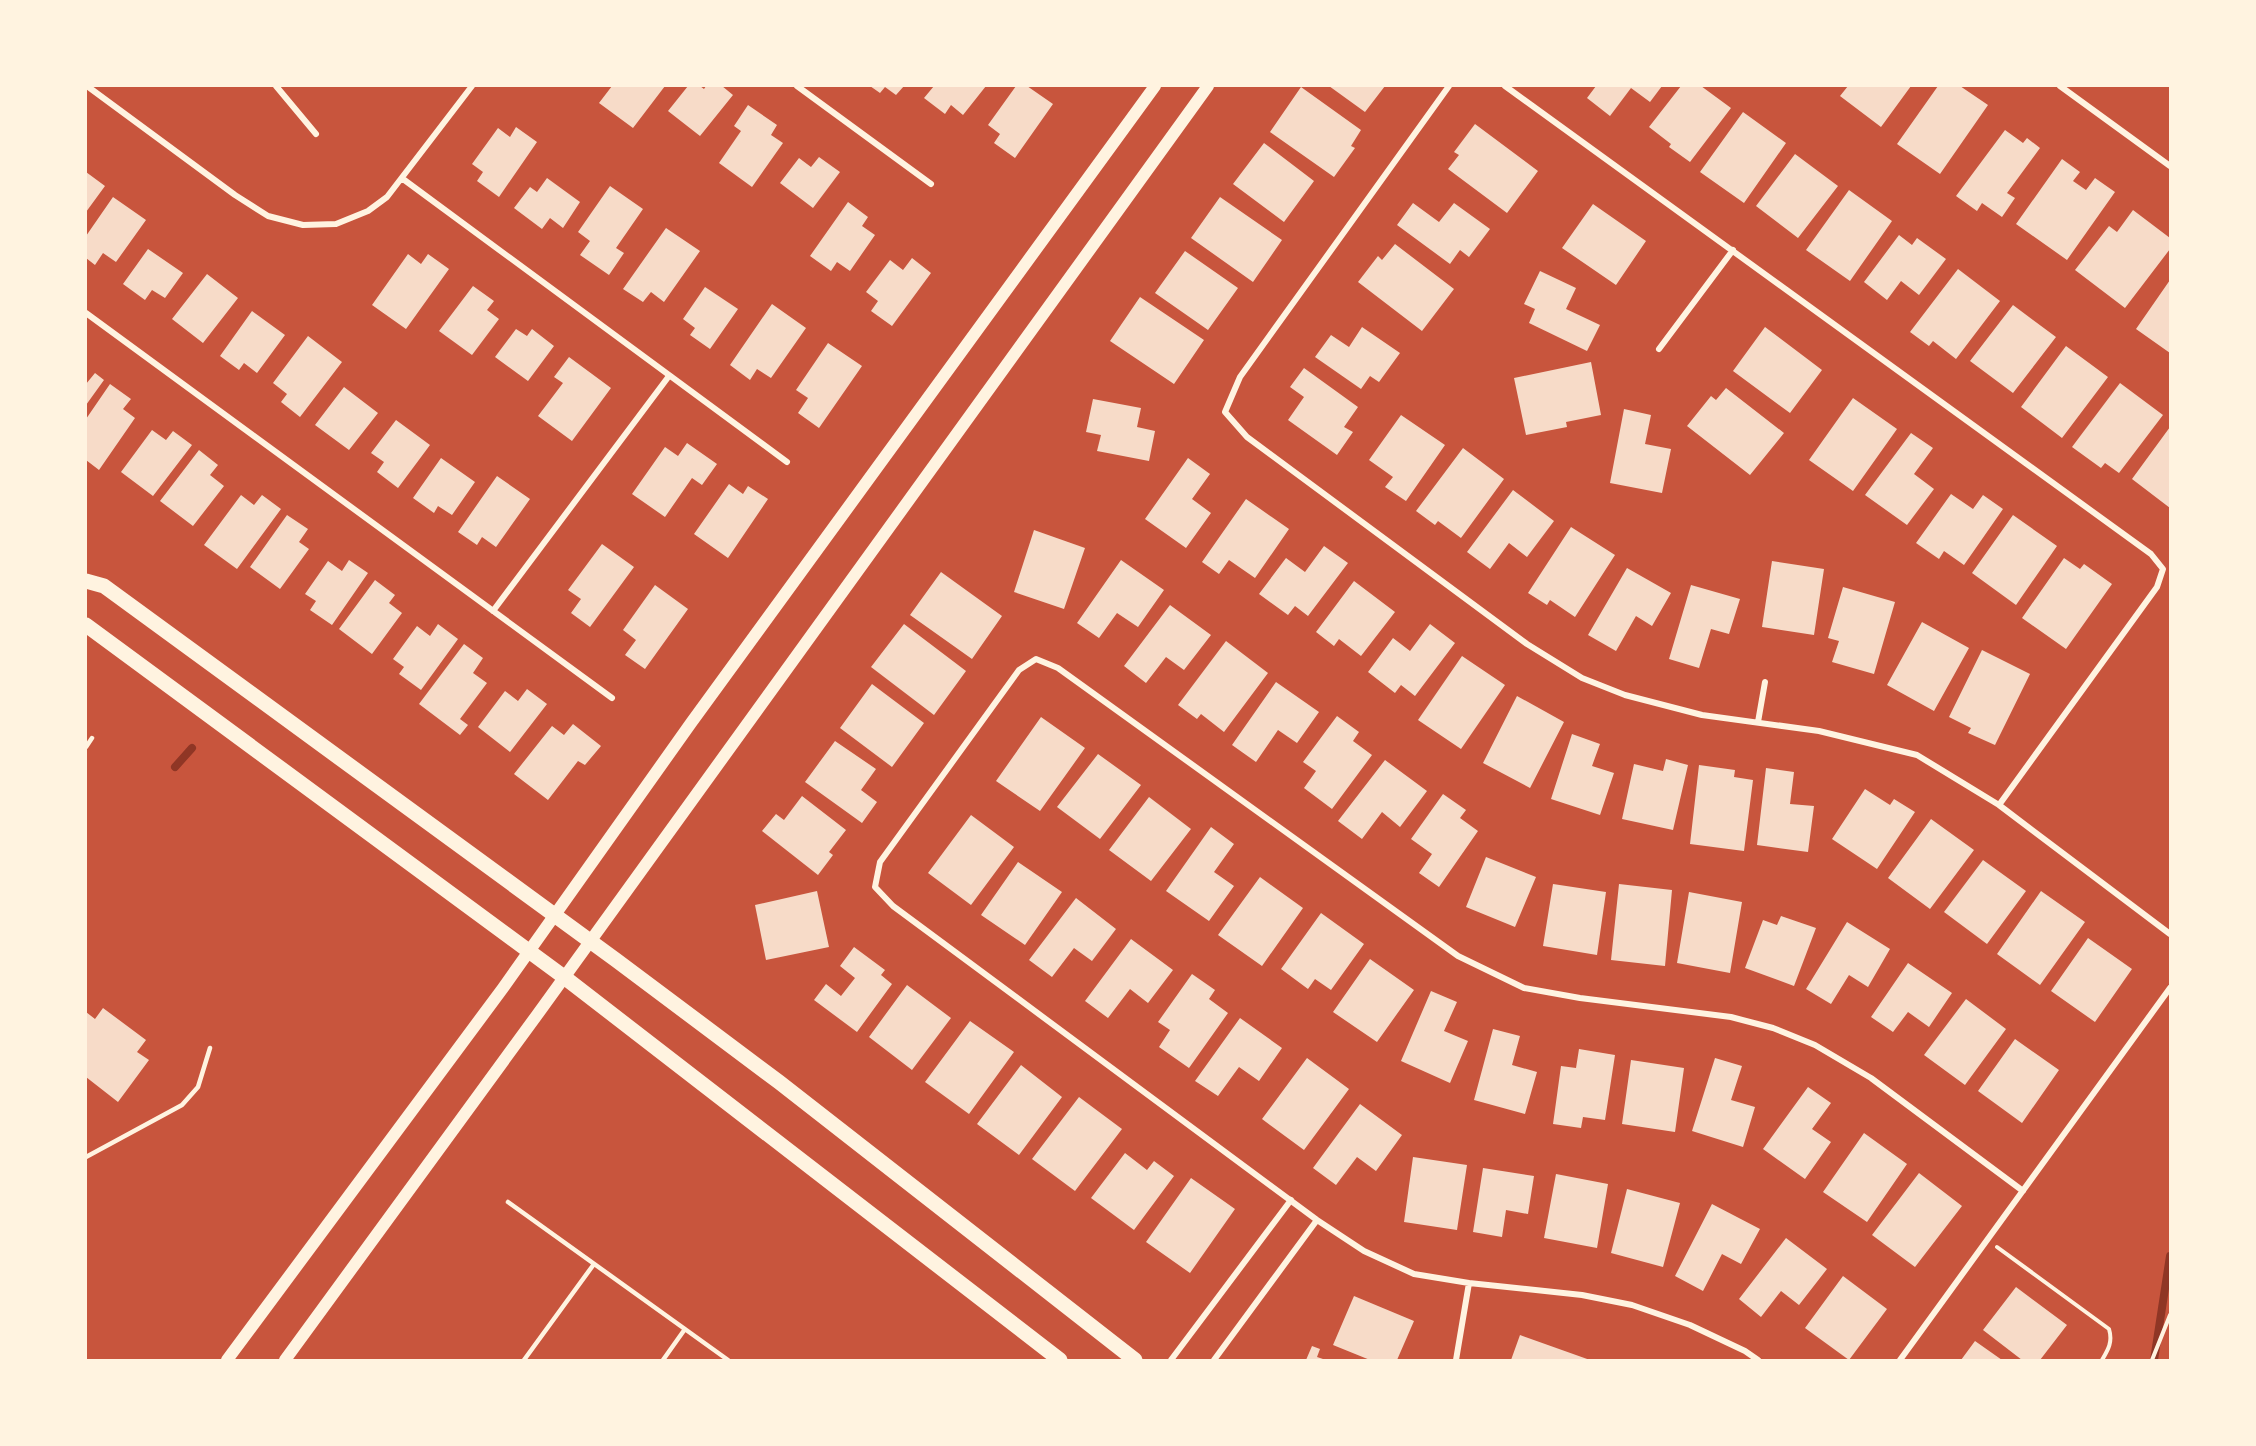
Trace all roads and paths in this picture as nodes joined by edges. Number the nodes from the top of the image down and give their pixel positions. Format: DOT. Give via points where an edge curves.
graph roads {
  1 [pos="87,86"];
  2 [pos="276,86"];
  3 [pos="472,86"];
  4 [pos="797,86"];
  5 [pos="1155,86"];
  6 [pos="1208,86"];
  7 [pos="1449,86"];
  8 [pos="1505,86"];
  9 [pos="2060,86"];
  10 [pos="316,134"];
  11 [pos="2170,166"];
  12 [pos="403,179"];
  13 [pos="931,184"];
  14 [pos="1733,250"];
  15 [pos="86,313"];
  16 [pos="1659,349"];
  17 [pos="669,376"];
  18 [pos="787,462"];
  19 [pos="86,581"];
  20 [pos="493,611"];
  21 [pos="86,625"];
  22 [pos="1765,682"];
  23 [pos="612,698"];
  24 [pos="1758,722"];
  25 [pos="92,738"];
  26 [pos="86,747"];
  27 [pos="1999,805"];
  28 [pos="554,915"];
  29 [pos="2170,934"];
  30 [pos="590,940"];
  31 [pos="529,951"];
  32 [pos="564,977"];
  33 [pos="2170,988"];
  34 [pos="210,1048"];
  35 [pos="86,1157"];
  36 [pos="2024,1191"];
  37 [pos="1291,1200"];
  38 [pos="508,1202"];
  39 [pos="1317,1220"];
  40 [pos="1988,1240"];
  41 [pos="594,1264"];
  42 [pos="1469,1283"];
  43 [pos="2170,1315"];
  44 [pos="685,1329"];
  45 [pos="227,1360"];
  46 [pos="285,1360"];
  47 [pos="524,1360"];
  48 [pos="663,1360"];
  49 [pos="728,1360"];
  50 [pos="1060,1360"];
  51 [pos="1135,1360"];
  52 [pos="1171,1360"];
  53 [pos="1214,1360"];
  54 [pos="1456,1360"];
  55 [pos="1758,1360"];
  56 [pos="1900,1360"];
  57 [pos="2102,1360"];
  58 [pos="2152,1360"];
  1 -- 12 [label="street" via="268,216 303,225 336,224 368,211"];
  2 -- 10 [label="street"];
  3 -- 12 [label="street"];
  4 -- 13 [label="street"];
  5 -- 28 [label="main road"];
  6 -- 30 [label="main road"];
  7 -- 24 [label="street" via="1240,377 1225,412 1247,437 1527,644 1582,678 1625,695 1691,712"];
  8 -- 14 [label="street"];
  9 -- 11 [label="street"];
  12 -- 17 [label="street"];
  14 -- 16 [label="street"];
  14 -- 27 [label="street" via="2142,547 2163,569 2157,587"];
  15 -- 20 [label="street"];
  17 -- 18 [label="street"];
  17 -- 20 [label="street"];
  19 -- 28 [label="main road" via="104,586"];
  20 -- 23 [label="street"];
  21 -- 31 [label="main road"];
  22 -- 24 [label="street"];
  24 -- 27 [label="street" via="1819,731 1917,755"];
  25 -- 26 [label="lane"];
  27 -- 29 [label="street"];
  28 -- 30 [label="main road"];
  28 -- 31 [label="main road"];
  30 -- 32 [label="main road"];
  30 -- 51 [label="main road"];
  31 -- 32 [label="main road"];
  31 -- 45 [label="main road"];
  32 -- 46 [label="main road"];
  32 -- 50 [label="main road"];
  33 -- 36 [label="street"];
  34 -- 35 [label="lane" via="198,1087 182,1105"];
  36 -- 37 [label="street" via="1871,1077 1815,1045 1731,1017 1524,988 1458,956 1058,668 1036,660 1019,670 880,862 875,887 893,906"];
  36 -- 40 [label="street"];
  37 -- 39 [label="street"];
  37 -- 52 [label="street"];
  38 -- 41 [label="lane"];
  39 -- 42 [label="street" via="1364,1251 1414,1274"];
  39 -- 53 [label="street"];
  40 -- 56 [label="street"];
  40 -- 57 [label="path" via="2109,1329 2110,1345"];
  41 -- 44 [label="lane"];
  41 -- 47 [label="lane"];
  42 -- 54 [label="street"];
  42 -- 55 [label="street" via="1582,1295 1632,1305 1690,1325"];
  43 -- 58 [label="path"];
  44 -- 48 [label="lane"];
  44 -- 49 [label="lane"];
}
